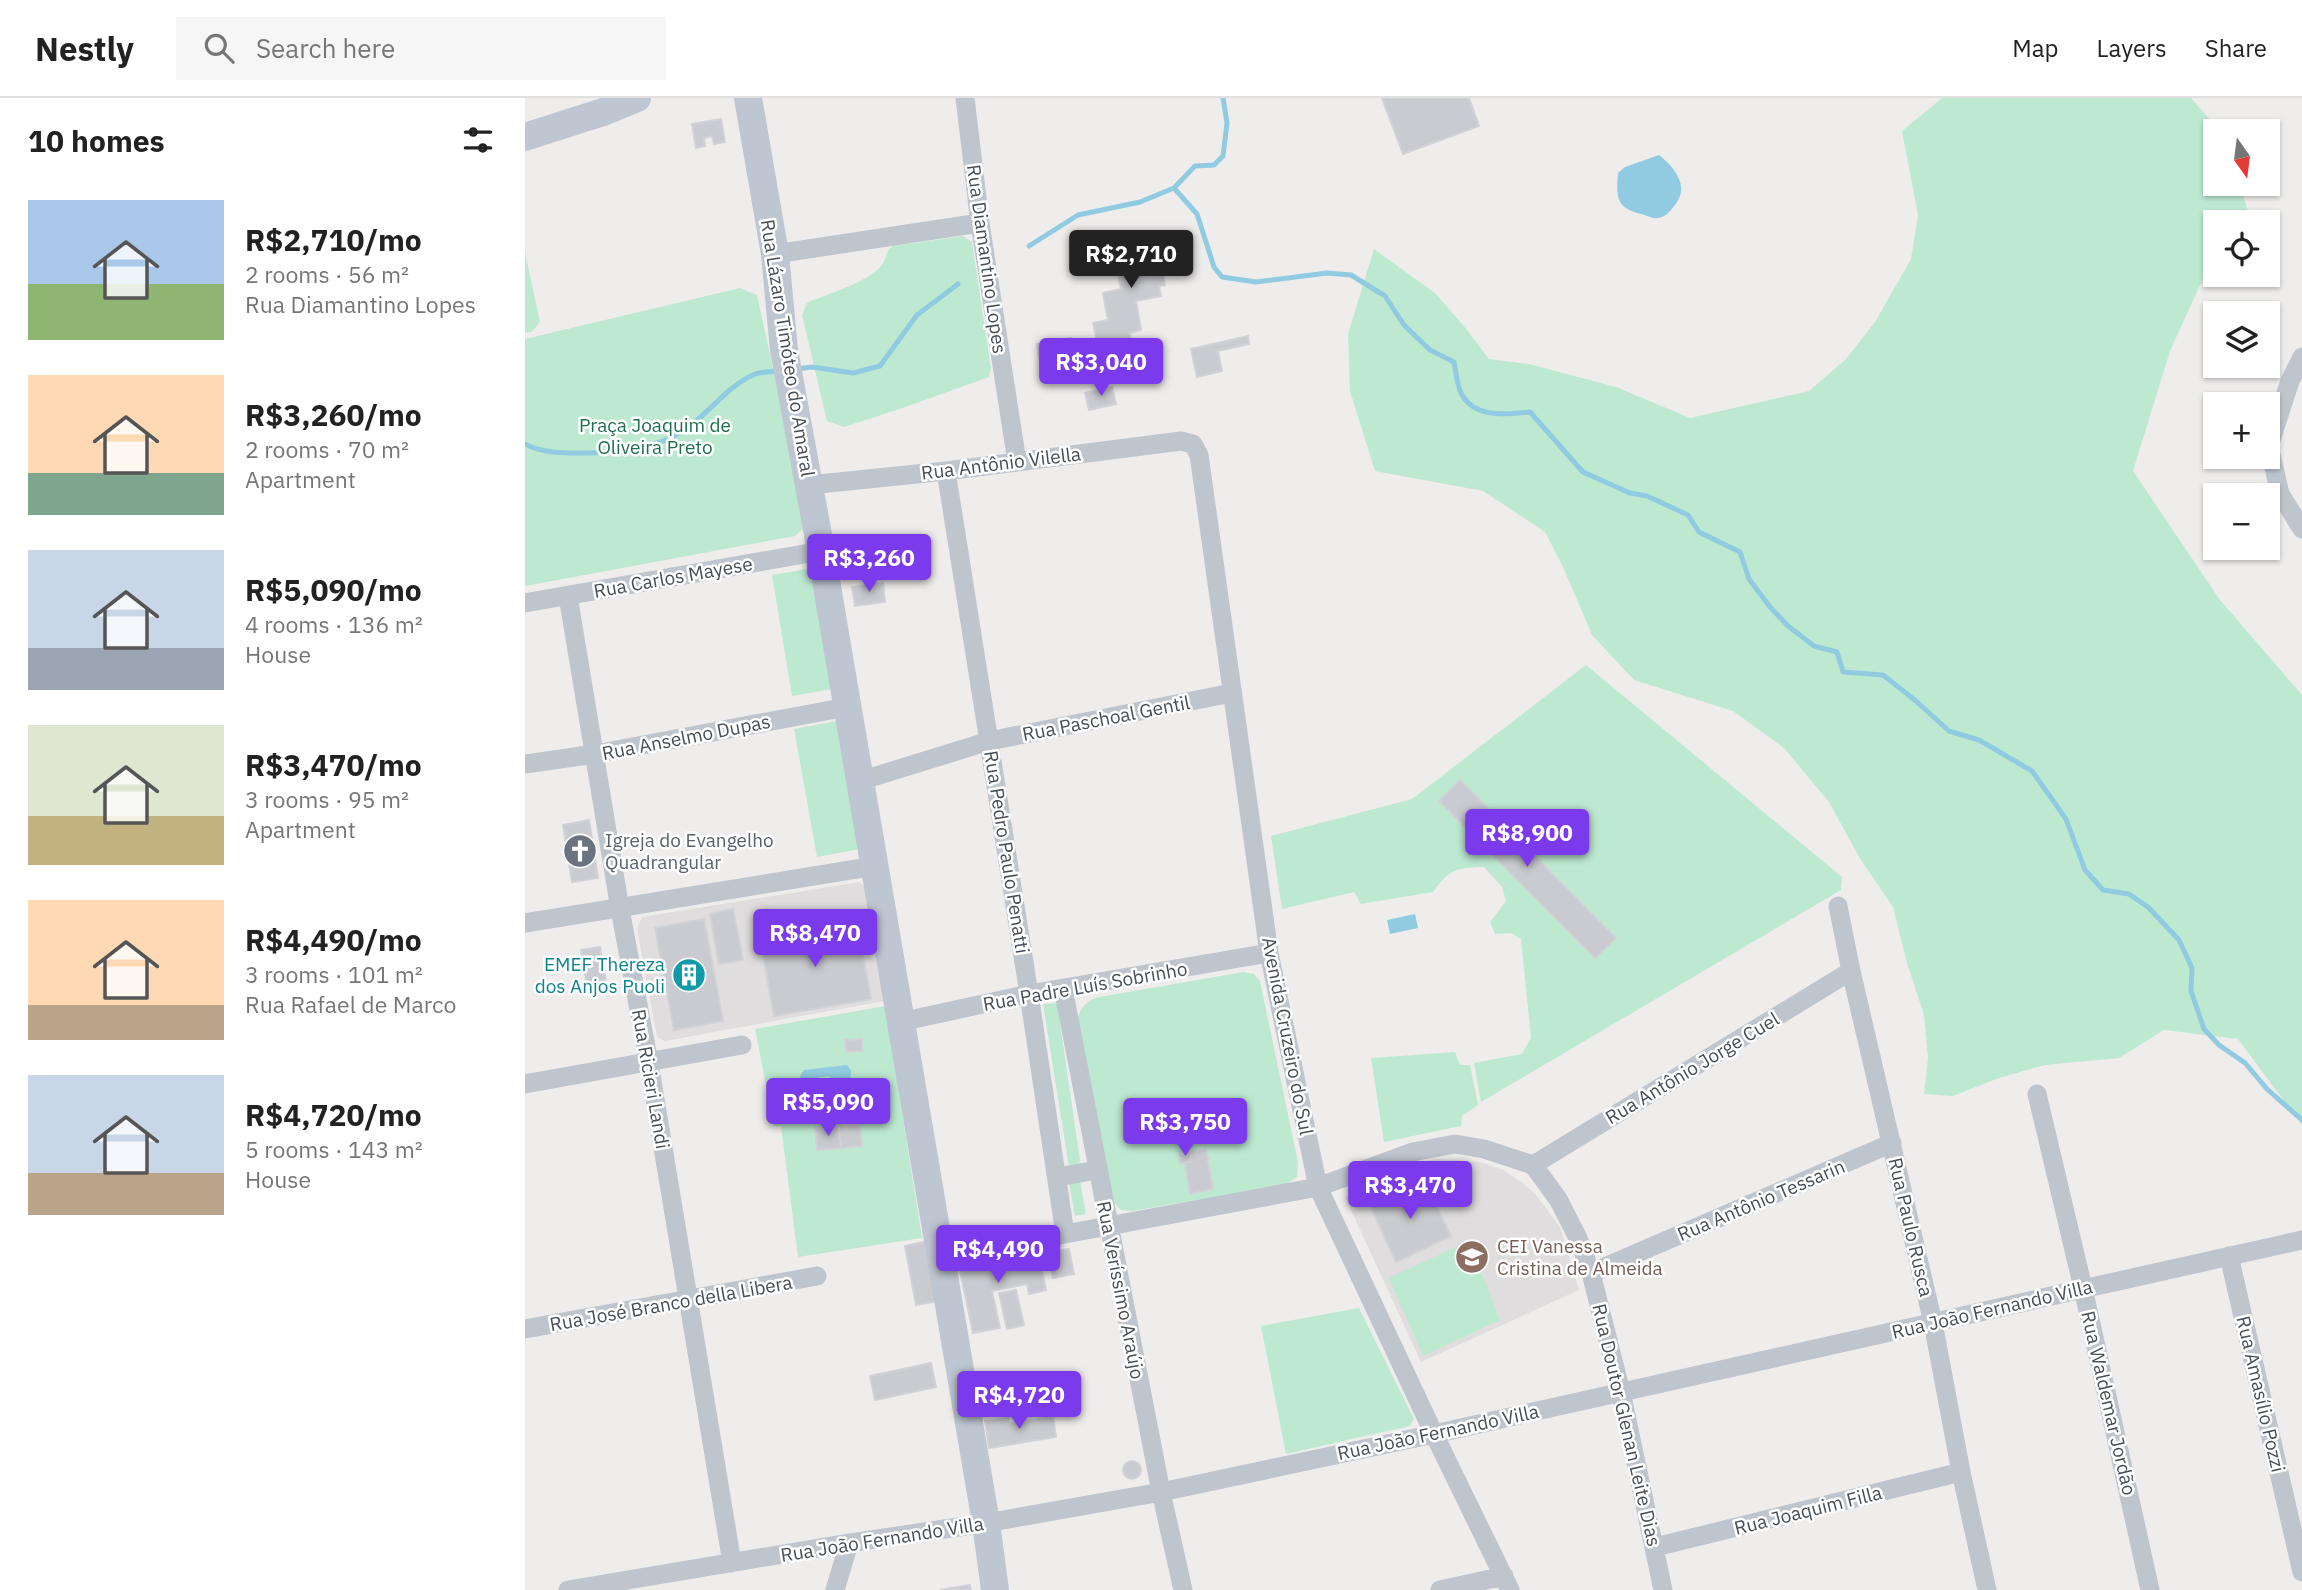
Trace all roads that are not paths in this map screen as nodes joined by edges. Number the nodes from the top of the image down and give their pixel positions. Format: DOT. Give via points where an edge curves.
graph roads {
  1 [pos="637,98"];
  2 [pos="748,98"];
  3 [pos="965,98"];
  4 [pos="525,137"];
  5 [pos="980,223"];
  6 [pos="775,254"];
  7 [pos="2302,357"];
  8 [pos="1193,444"];
  9 [pos="1017,462"];
  10 [pos="946,471"];
  11 [pos="809,485"];
  12 [pos="2302,529"];
  13 [pos="821,551"];
  14 [pos="568,596"];
  15 [pos="525,603"];
  16 [pos="1232,693"];
  17 [pos="847,707"];
  18 [pos="989,741"];
  19 [pos="595,754"];
  20 [pos="525,764"];
  21 [pos="860,780"];
  22 [pos="874,866"];
  23 [pos="1838,906"];
  24 [pos="620,909"];
  25 [pos="525,923"];
  26 [pos="1269,953"];
  27 [pos="1851,971"];
  28 [pos="1063,988"];
  29 [pos="1030,994"];
  30 [pos="900,1022"];
  31 [pos="741,1045"];
  32 [pos="649,1063"];
  33 [pos="525,1084"];
  34 [pos="2037,1094"];
  35 [pos="1892,1143"];
  36 [pos="1533,1165"];
  37 [pos="1097,1170"];
  38 [pos="1058,1177"];
  39 [pos="1318,1187"];
  40 [pos="1109,1226"];
  41 [pos="1065,1234"];
  42 [pos="2302,1240"];
  43 [pos="2229,1256"];
  44 [pos="942,1260"];
  45 [pos="1591,1273"];
  46 [pos="817,1276"];
  47 [pos="2083,1288"];
  48 [pos="689,1300"];
  49 [pos="1933,1323"];
  50 [pos="525,1329"];
  51 [pos="1621,1392"];
  52 [pos="1434,1434"];
  53 [pos="1961,1472"];
  54 [pos="1161,1492"];
  55 [pos="986,1523"];
  56 [pos="849,1543"];
  57 [pos="1655,1547"];
  58 [pos="732,1563"];
  59 [pos="2302,1572"];
  60 [pos="1507,1583"];
  61 [pos="568,1590"];
  62 [pos="835,1590"];
  63 [pos="995,1590"];
  64 [pos="1183,1590"];
  65 [pos="1440,1590"];
  66 [pos="1663,1590"];
  67 [pos="1987,1590"];
  68 [pos="2150,1590"];
  1 -- 4 [label="main road"];
  2 -- 6 [label="main road, Rua Lázaro Timóteo do Amaral"];
  3 -- 5 [label="street, Rua Diamantino Lopes"];
  5 -- 6 [label="street"];
  5 -- 9 [label="street, Rua Diamantino Lopes"];
  6 -- 11 [label="main road, Rua Lázaro Timóteo do Amaral" via="784,350"];
  7 -- 12 [label="street" via="2269,446 2280,494"];
  8 -- 9 [label="street, Rua Antônio Vilella" via="1181,441"];
  8 -- 16 [label="street, Avenida Cruzeiro do Sul" via="1199,455"];
  9 -- 10 [label="street, Rua Antônio Vilella"];
  10 -- 11 [label="street, Rua Antônio Vilella"];
  10 -- 18 [label="street, Rua Pedro Paulo Penatti"];
  11 -- 13 [label="main road, Rua Lázaro Timóteo do Amaral"];
  13 -- 14 [label="street, Rua Carlos Mayese"];
  13 -- 17 [label="main road, Rua Lázaro Timóteo do Amaral"];
  14 -- 15 [label="street, Rua Carlos Mayese"];
  14 -- 19 [label="street, Rua Ricieri Landi"];
  16 -- 18 [label="street, Rua Paschoal Gentil"];
  16 -- 26 [label="street, Avenida Cruzeiro do Sul"];
  17 -- 19 [label="street, Rua Anselmo Dupas"];
  17 -- 21 [label="main road, Rua Lázaro Timóteo do Amaral"];
  18 -- 21 [label="street, Rua Paschoal Gentil"];
  18 -- 29 [label="street, Rua Pedro Paulo Penatti"];
  19 -- 20 [label="street, Rua Anselmo Dupas"];
  19 -- 24 [label="street, Rua Ricieri Landi"];
  21 -- 22 [label="main road, Rua Lázaro Timóteo do Amaral"];
  22 -- 24 [label="street"];
  22 -- 30 [label="main road, Rua Lázaro Timóteo do Amaral"];
  23 -- 27 [label="street, Rua Paulo Rusca"];
  24 -- 25 [label="street"];
  24 -- 32 [label="street, Rua Ricieri Landi"];
  26 -- 28 [label="street, Rua Padre Luís Sobrinho"];
  26 -- 39 [label="street, Avenida Cruzeiro do Sul"];
  27 -- 35 [label="street, Rua Paulo Rusca"];
  27 -- 36 [label="street, Rua Antônio Jorge Cuel"];
  28 -- 29 [label="street, Rua Padre Luís Sobrinho"];
  28 -- 37 [label="street, Rua Veríssimo Araújo"];
  29 -- 30 [label="street, Rua Padre Luís Sobrinho"];
  29 -- 38 [label="street, Rua Pedro Paulo Penatti"];
  30 -- 44 [label="main road, Rua Lázaro Timóteo do Amaral"];
  31 -- 32 [label="street"];
  32 -- 33 [label="street"];
  32 -- 48 [label="street, Rua Ricieri Landi"];
  34 -- 47 [label="street, Rua Waldemar Jordão"];
  35 -- 45 [label="street, Rua Antônio Tessarin"];
  35 -- 49 [label="street, Rua Paulo Rusca"];
  36 -- 39 [label="street" via="1455,1144 1413,1152"];
  36 -- 45 [label="street, Rua Doutor Glenan Leite Dias" via="1563,1209"];
  37 -- 38 [label="street"];
  37 -- 40 [label="street, Rua Veríssimo Araújo"];
  38 -- 41 [label="street, Rua Pedro Paulo Penatti"];
  39 -- 40 [label="street"];
  39 -- 52 [label="street, Avenida Cruzeiro do Sul"];
  40 -- 41 [label="street"];
  40 -- 54 [label="street, Rua Veríssimo Araújo"];
  41 -- 44 [label="street"];
  42 -- 43 [label="street, Rua João Fernando Villa"];
  43 -- 47 [label="street, Rua João Fernando Villa"];
  43 -- 59 [label="street, Rua Amasílio Pozzi"];
  44 -- 55 [label="main road, Rua Lázaro Timóteo do Amaral"];
  45 -- 51 [label="street, Rua Doutor Glenan Leite Dias"];
  46 -- 48 [label="street, Rua José Branco della Libera"];
  47 -- 49 [label="street, Rua João Fernando Villa"];
  47 -- 68 [label="street, Rua Waldemar Jordão"];
  48 -- 50 [label="street, Rua José Branco della Libera"];
  48 -- 58 [label="street, Rua Ricieri Landi"];
  49 -- 51 [label="street, Rua João Fernando Villa"];
  49 -- 53 [label="street, Rua Paulo Rusca"];
  51 -- 52 [label="street, Rua João Fernando Villa"];
  51 -- 57 [label="street, Rua Doutor Glenan Leite Dias"];
  52 -- 54 [label="street, Rua João Fernando Villa"];
  52 -- 60 [label="street, Avenida Cruzeiro do Sul"];
  53 -- 57 [label="street, Rua Joaquim Filla"];
  53 -- 67 [label="street, Rua Paulo Rusca"];
  54 -- 55 [label="street, Rua João Fernando Villa"];
  54 -- 64 [label="street, Rua Veríssimo Araújo"];
  55 -- 56 [label="street, Rua João Fernando Villa"];
  55 -- 63 [label="main road, Rua Lázaro Timóteo do Amaral"];
  56 -- 58 [label="street, Rua João Fernando Villa"];
  56 -- 62 [label="street"];
  57 -- 66 [label="street, Rua Doutor Glenan Leite Dias"];
  58 -- 61 [label="street, Rua João Fernando Villa"];
  60 -- 65 [label="street"];
}
